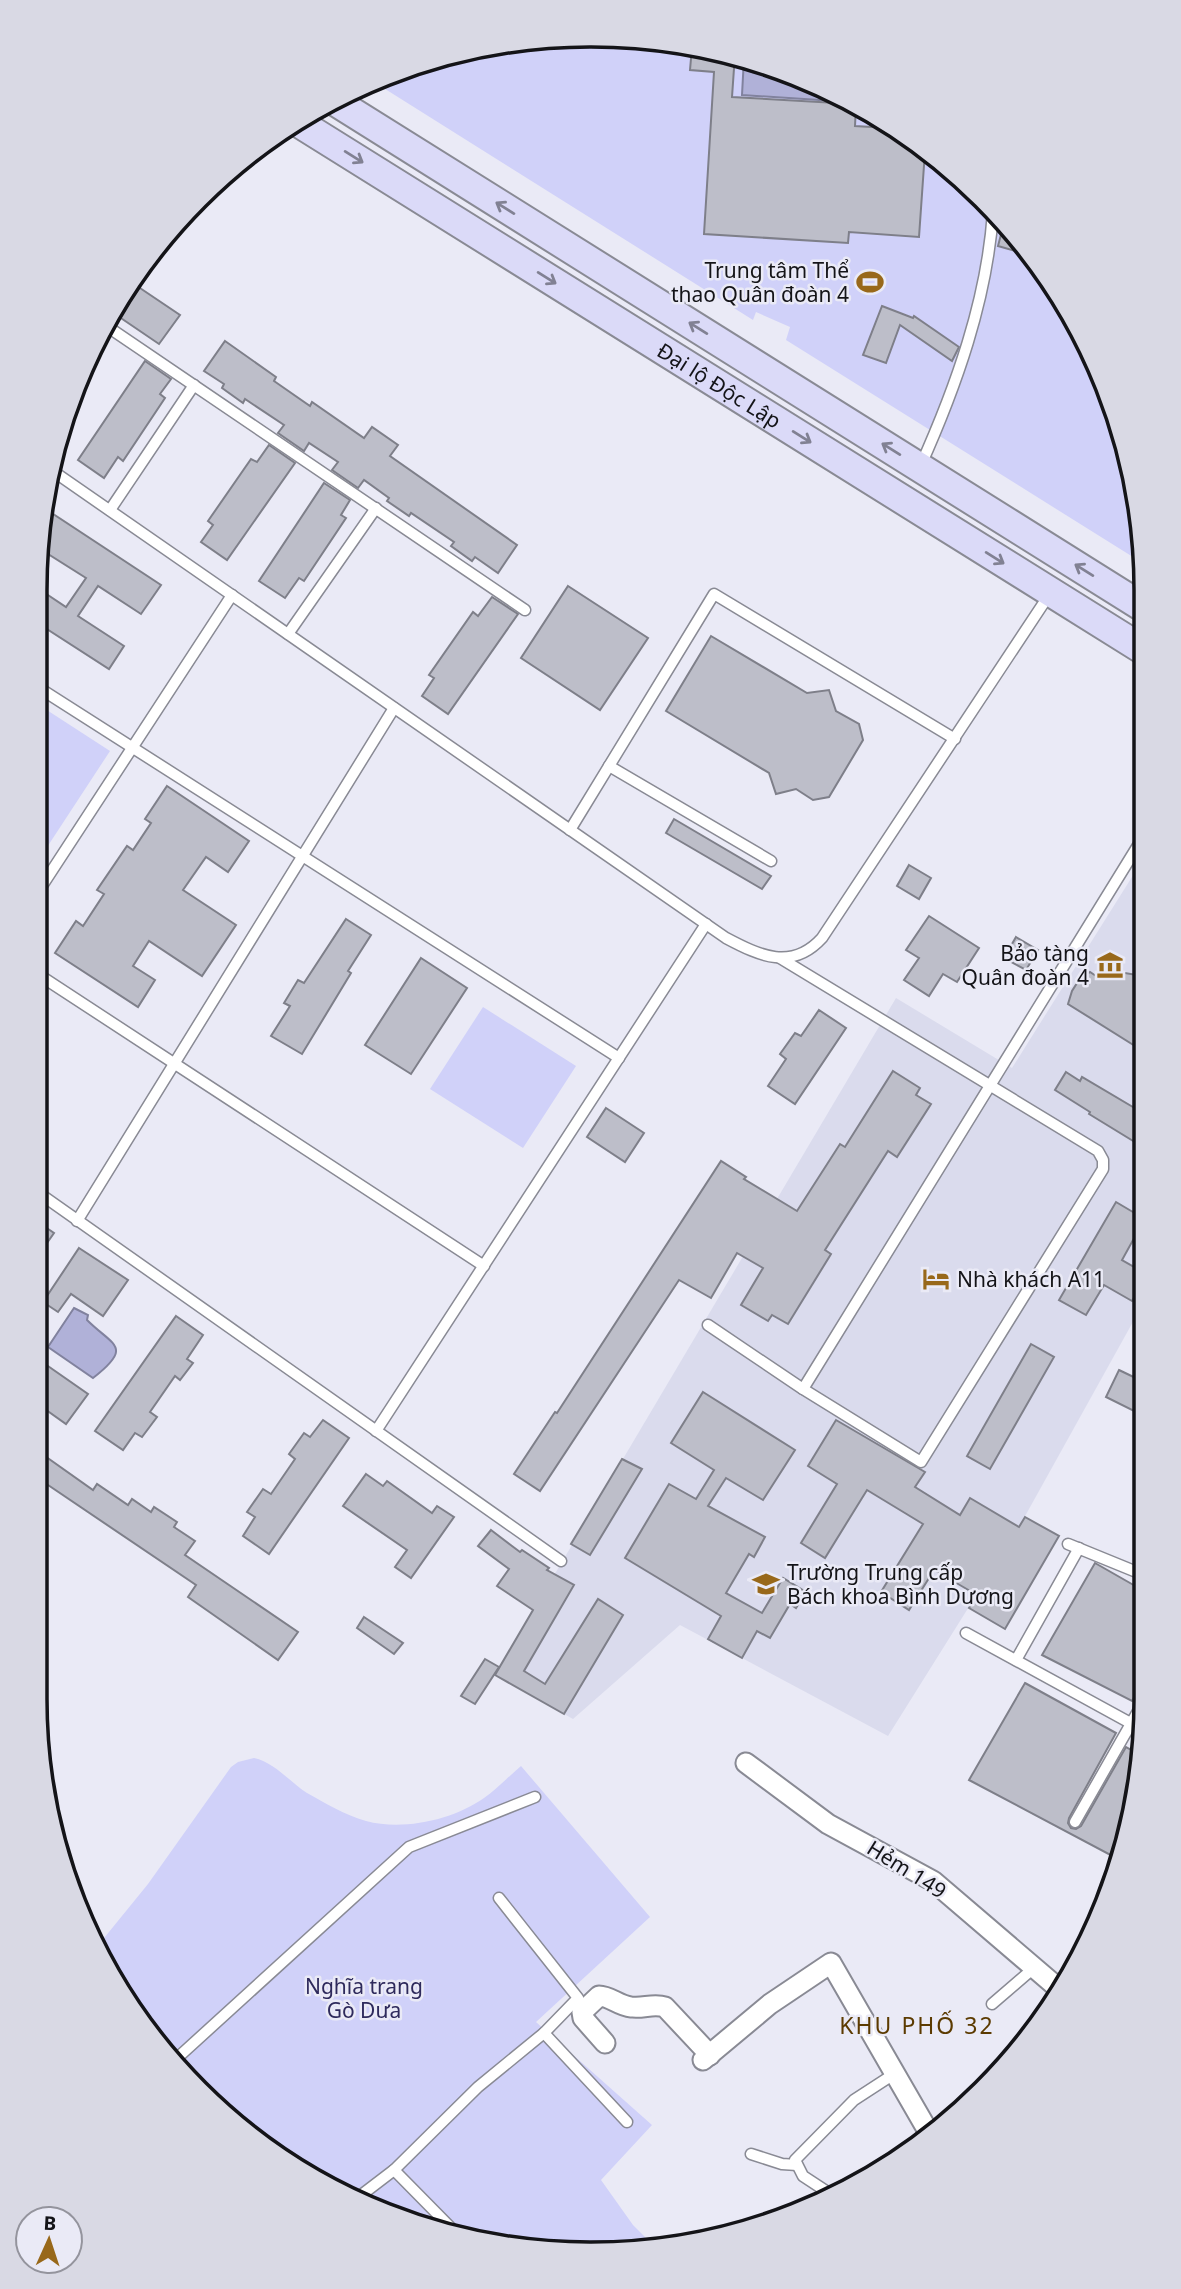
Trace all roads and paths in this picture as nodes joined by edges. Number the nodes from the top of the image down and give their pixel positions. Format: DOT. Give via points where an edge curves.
graph roads {
  1 [pos="343,107"];
  2 [pos="307,128"];
  3 [pos="991,224"];
  4 [pos="114,330"];
  5 [pos="194,385"];
  6 [pos="920,467"];
  7 [pos="60,476"];
  8 [pos="376,508"];
  9 [pos="110,510"];
  10 [pos="1051,592"];
  11 [pos="232,595"];
  12 [pos="1134,601"];
  13 [pos="525,610"];
  14 [pos="288,634"];
  15 [pos="1134,644"];
  16 [pos="47,693"];
  17 [pos="394,708"];
  18 [pos="955,739"];
  19 [pos="132,747"];
  20 [pos="609,766"];
  21 [pos="570,830"];
  22 [pos="1134,852"];
  23 [pos="302,856"];
  24 [pos="771,861"];
  25 [pos="47,878"];
  26 [pos="706,924"];
  27 [pos="779,958"];
  28 [pos="47,980"];
  29 [pos="619,1058"];
  30 [pos="174,1064"];
  31 [pos="990,1086"];
  32 [pos="47,1199"];
  33 [pos="77,1220"];
  34 [pos="484,1266"];
  35 [pos="708,1325"];
  36 [pos="803,1389"];
  37 [pos="376,1431"];
  38 [pos="1068,1544"];
  39 [pos="1079,1548"];
  40 [pos="561,1561"];
  41 [pos="1134,1571"];
  42 [pos="966,1633"];
  43 [pos="1016,1660"];
  44 [pos="1133,1717"];
  45 [pos="1130,1723"];
  46 [pos="1133,1725"];
  47 [pos="746,1763"];
  48 [pos="535,1797"];
  49 [pos="1074,1822"];
  50 [pos="499,1898"];
  51 [pos="1036,1967"];
  52 [pos="1053,1983"];
  53 [pos="992,2004"];
  54 [pos="544,2033"];
  55 [pos="605,2043"];
  56 [pos="180,2055"];
  57 [pos="894,2074"];
  58 [pos="627,2122"];
  59 [pos="925,2126"];
  60 [pos="751,2154"];
  61 [pos="797,2165"];
  62 [pos="394,2170"];
  63 [pos="823,2189"];
  64 [pos="365,2192"];
  65 [pos="445,2221"];
  6 -- 1 [label="main road, Đại lộ Độc Lập, one-way"];
  2 -- 10 [label="main road, Đại lộ Độc Lập, one-way"];
  3 -- 6 [label="lane" via="972,327 952,392"];
  4 -- 5 [label="lane"];
  5 -- 8 [label="lane"];
  5 -- 9 [label="lane"];
  12 -- 6 [label="main road, Đại lộ Độc Lập, one-way"];
  7 -- 9 [label="lane"];
  8 -- 13 [label="lane"];
  8 -- 14 [label="lane"];
  9 -- 11 [label="lane"];
  10 -- 15 [label="main road, Đại lộ Độc Lập"];
  10 -- 18 [label="lane"];
  11 -- 14 [label="lane"];
  11 -- 19 [label="lane"];
  14 -- 17 [label="lane"];
  16 -- 19 [label="lane"];
  17 -- 21 [label="lane"];
  17 -- 23 [label="lane"];
  18 -- 20 [label="lane" via="714,594"];
  18 -- 27 [label="lane" via="822,938 801,955"];
  19 -- 23 [label="lane"];
  19 -- 25 [label="lane"];
  20 -- 21 [label="lane"];
  20 -- 24 [label="lane"];
  21 -- 26 [label="lane"];
  22 -- 31 [label="lane"];
  23 -- 29 [label="lane"];
  23 -- 30 [label="lane"];
  26 -- 27 [label="lane" via="740,945"];
  26 -- 29 [label="lane"];
  27 -- 31 [label="lane"];
  28 -- 30 [label="lane"];
  29 -- 34 [label="lane"];
  30 -- 33 [label="lane"];
  30 -- 34 [label="lane"];
  31 -- 36 [label="lane"];
  31 -- 36 [label="lane" via="1098,1151 1103,1160 1101,1174 921,1462"];
  32 -- 33 [label="lane"];
  33 -- 37 [label="lane"];
  34 -- 37 [label="lane"];
  35 -- 36 [label="lane"];
  37 -- 40 [label="lane"];
  38 -- 39 [label="lane"];
  39 -- 41 [label="lane"];
  39 -- 43 [label="lane"];
  42 -- 43 [label="lane"];
  43 -- 45 [label="lane"];
  44 -- 45 [label="lane"];
  45 -- 46 [label="lane"];
  45 -- 49 [label="lane"];
  47 -- 51 [label="street, Hẻm 149" via="828,1824 933,1881"];
  48 -- 56 [label="lane" via="410,1847"];
  50 -- 54 [label="lane" via="578,1998"];
  51 -- 52 [label="street, Hẻm 149"];
  51 -- 53 [label="lane"];
  54 -- 58 [label="lane"];
  54 -- 62 [label="lane" via="478,2087"];
  55 -- 57 [label="street" via="582,2012 599,1996 628,2007 665,2007 707,2057 770,2004 831,1963"];
  57 -- 59 [label="street"];
  57 -- 61 [label="lane" via="854,2101 794,2160"];
  60 -- 61 [label="lane"];
  61 -- 63 [label="lane" via="803,2176"];
  62 -- 64 [label="lane"];
  62 -- 65 [label="lane"];
}
